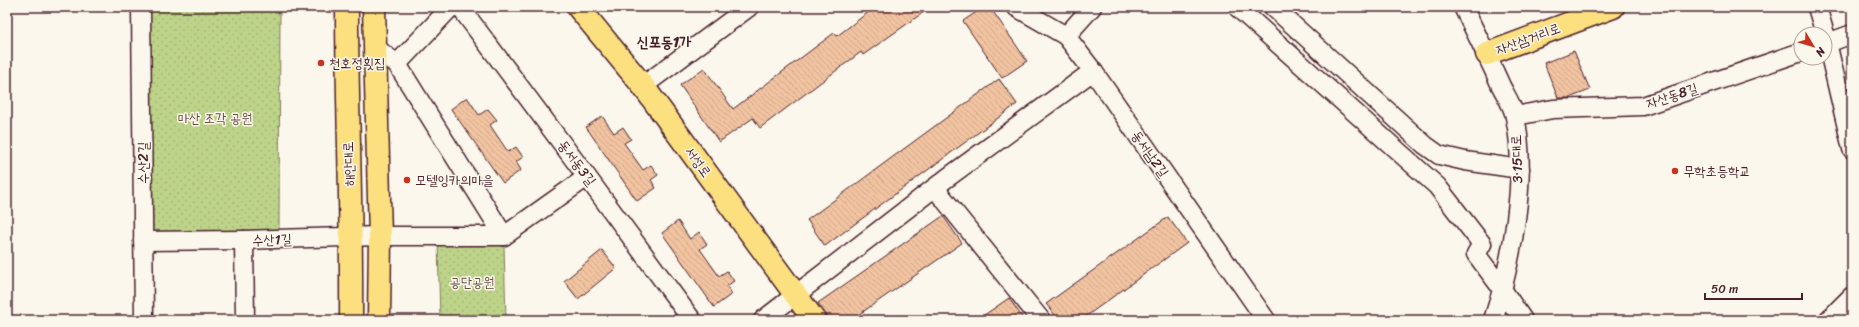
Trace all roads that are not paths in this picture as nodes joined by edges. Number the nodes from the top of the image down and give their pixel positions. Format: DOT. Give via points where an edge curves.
graph roads {
  1 [pos="141,7"];
  2 [pos="347,7"];
  3 [pos="374,7"];
  4 [pos="451,7"];
  5 [pos="460,7"];
  6 [pos="578,7"];
  7 [pos="749,7"];
  8 [pos="1016,7"];
  9 [pos="1237,7"];
  10 [pos="1273,7"];
  11 [pos="1462,7"];
  12 [pos="1613,7"];
  13 [pos="1817,7"];
  14 [pos="1084,9"];
  15 [pos="1822,26"];
  16 [pos="1852,34"];
  17 [pos="1066,36"];
  18 [pos="1833,38"];
  19 [pos="376,48"];
  20 [pos="1487,54"];
  21 [pos="1793,55"];
  22 [pos="397,64"];
  23 [pos="1832,66"];
  24 [pos="1093,71"];
  25 [pos="643,86"];
  26 [pos="1515,116"];
  27 [pos="1852,149"];
  28 [pos="1520,169"];
  29 [pos="587,177"];
  30 [pos="935,188"];
  31 [pos="380,236"];
  32 [pos="504,236"];
  33 [pos="352,237"];
  34 [pos="244,240"];
  35 [pos="143,241"];
  36 [pos="1502,293"];
  37 [pos="796,294"];
  38 [pos="1852,296"];
  39 [pos="144,320"];
  40 [pos="245,320"];
  41 [pos="351,320"];
  42 [pos="379,320"];
  43 [pos="692,320"];
  44 [pos="763,320"];
  45 [pos="814,320"];
  46 [pos="1041,320"];
  47 [pos="1266,320"];
  48 [pos="1493,320"];
  49 [pos="1517,320"];
  50 [pos="1523,320"];
  51 [pos="1828,320"];
  1 -- 35 [label="street, 수산2길"];
  2 -- 33 [label="main road, 해안대로" via="348,164"];
  3 -- 19 [label="main road, 해안대로"];
  4 -- 22 [label="street"];
  5 -- 29 [label="street, 동서동3길"];
  6 -- 25 [label="main road, 서성로"];
  7 -- 25 [label="street"];
  8 -- 17 [label="street, 동서남2길"];
  9 -- 36 [label="street" via="1437,186 1482,244 1476,254"];
  10 -- 28 [label="street" via="1424,146 1439,155"];
  11 -- 20 [label="street, 3·15대로"];
  12 -- 20 [label="main road, 자산삼거리로"];
  13 -- 15 [label="street"];
  14 -- 17 [label="street"];
  16 -- 18 [label="street"];
  17 -- 24 [label="street, 동서남2길"];
  19 -- 22 [label="street"];
  19 -- 31 [label="main road, 해안대로"];
  20 -- 26 [label="street, 3·15대로"];
  21 -- 26 [label="street, 자산동8길" via="1643,106 1553,109"];
  22 -- 32 [label="street"];
  23 -- 27 [label="street"];
  24 -- 30 [label="street"];
  24 -- 47 [label="street, 동서남2길"];
  25 -- 37 [label="main road, 서성로"];
  26 -- 28 [label="street, 3·15대로"];
  28 -- 36 [label="street, 3·15대로" via="1514,228"];
  29 -- 32 [label="street"];
  29 -- 43 [label="street, 동서동3길"];
  30 -- 37 [label="street"];
  30 -- 46 [label="street"];
  31 -- 32 [label="street, 수산1길"];
  31 -- 33 [label="street, 수산1길"];
  31 -- 42 [label="main road, 해안대로"];
  33 -- 34 [label="street, 수산1길"];
  33 -- 41 [label="main road, 해안대로"];
  34 -- 35 [label="street"];
  34 -- 40 [label="street, 수산1길"];
  35 -- 39 [label="street, 수산2길"];
  36 -- 48 [label="street, 3·15대로"];
  36 -- 49 [label="street"];
  36 -- 50 [label="street"];
  37 -- 44 [label="street"];
  37 -- 45 [label="main road, 서성로"];
  38 -- 51 [label="street"];
}
